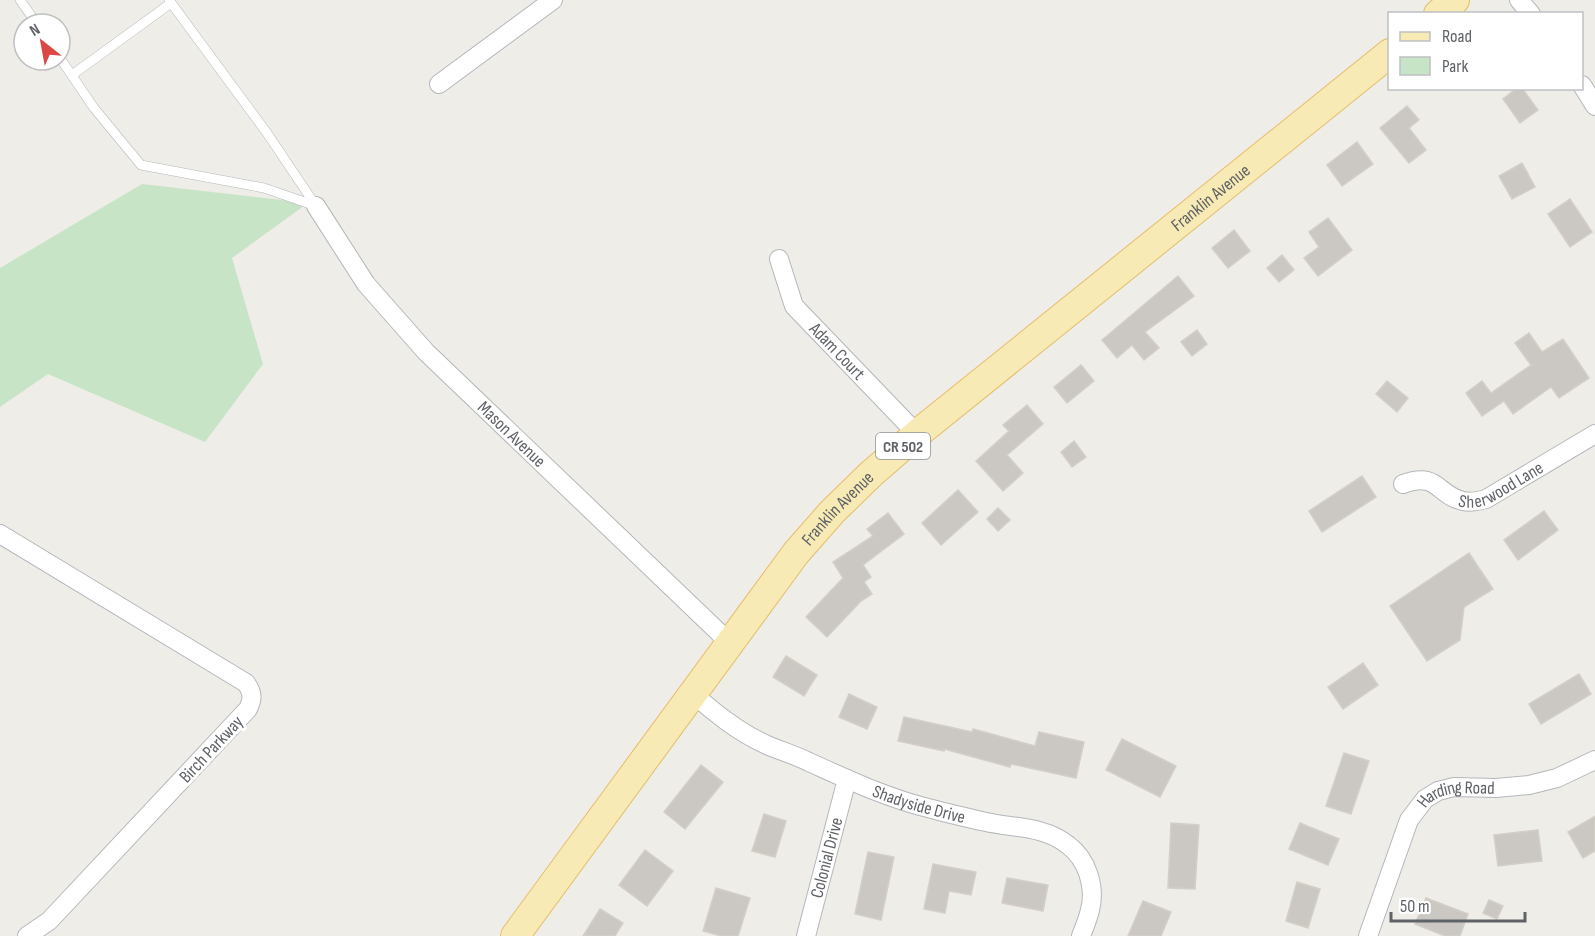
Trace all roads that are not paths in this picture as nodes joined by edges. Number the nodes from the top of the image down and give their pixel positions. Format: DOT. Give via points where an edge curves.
graph roads {
  1 [pos="553,0"];
  2 [pos="1455,0"];
  3 [pos="1519,0"];
  4 [pos="170,2"];
  5 [pos="1440,12"];
  6 [pos="1529,12"];
  7 [pos="1388,54"];
  8 [pos="70,72"];
  9 [pos="72,75"];
  10 [pos="439,84"];
  11 [pos="1583,88"];
  12 [pos="1595,106"];
  13 [pos="316,206"];
  14 [pos="779,259"];
  15 [pos="917,434"];
  16 [pos="1595,434"];
  17 [pos="1402,484"];
  18 [pos="0,534"];
  19 [pos="730,643"];
  20 [pos="692,693"];
  21 [pos="1595,760"];
  22 [pos="847,779"];
  23 [pos="27,936"];
  24 [pos="515,936"];
  25 [pos="806,936"];
  26 [pos="1081,936"];
  27 [pos="1368,936"];
  1 -- 10 [label="street"];
  2 -- 5 [label="main road"];
  3 -- 6 [label="street"];
  4 -- 9 [label="lane"];
  4 -- 13 [label="lane"];
  7 -- 15 [label="main road, Franklin Avenue / CR 502"];
  8 -- 9 [label="lane"];
  9 -- 13 [label="lane" via="141,165 264,188"];
  11 -- 12 [label="street"];
  13 -- 19 [label="street, Mason Avenue" via="366,284 426,352"];
  14 -- 15 [label="street, Adam Court" via="794,306"];
  15 -- 19 [label="main road, Franklin Avenue / CR 502" via="832,512 789,562"];
  16 -- 17 [label="street, Sherwood Lane" via="1486,499 1462,501 1426,480"];
  18 -- 23 [label="street, Birch Parkway" via="246,683 252,701 49,921"];
  19 -- 20 [label="main road, Franklin Avenue / CR 502"];
  20 -- 22 [label="street, Shadyside Drive" via="741,732"];
  20 -- 24 [label="main road, Franklin Avenue / CR 502"];
  21 -- 27 [label="street, Harding Road" via="1557,778 1529,785 1454,787 1425,799 1409,820"];
  22 -- 25 [label="street, Colonial Drive"];
  22 -- 26 [label="street, Shadyside Drive" via="928,808 1039,831 1070,846 1082,860 1092,891"];
}
